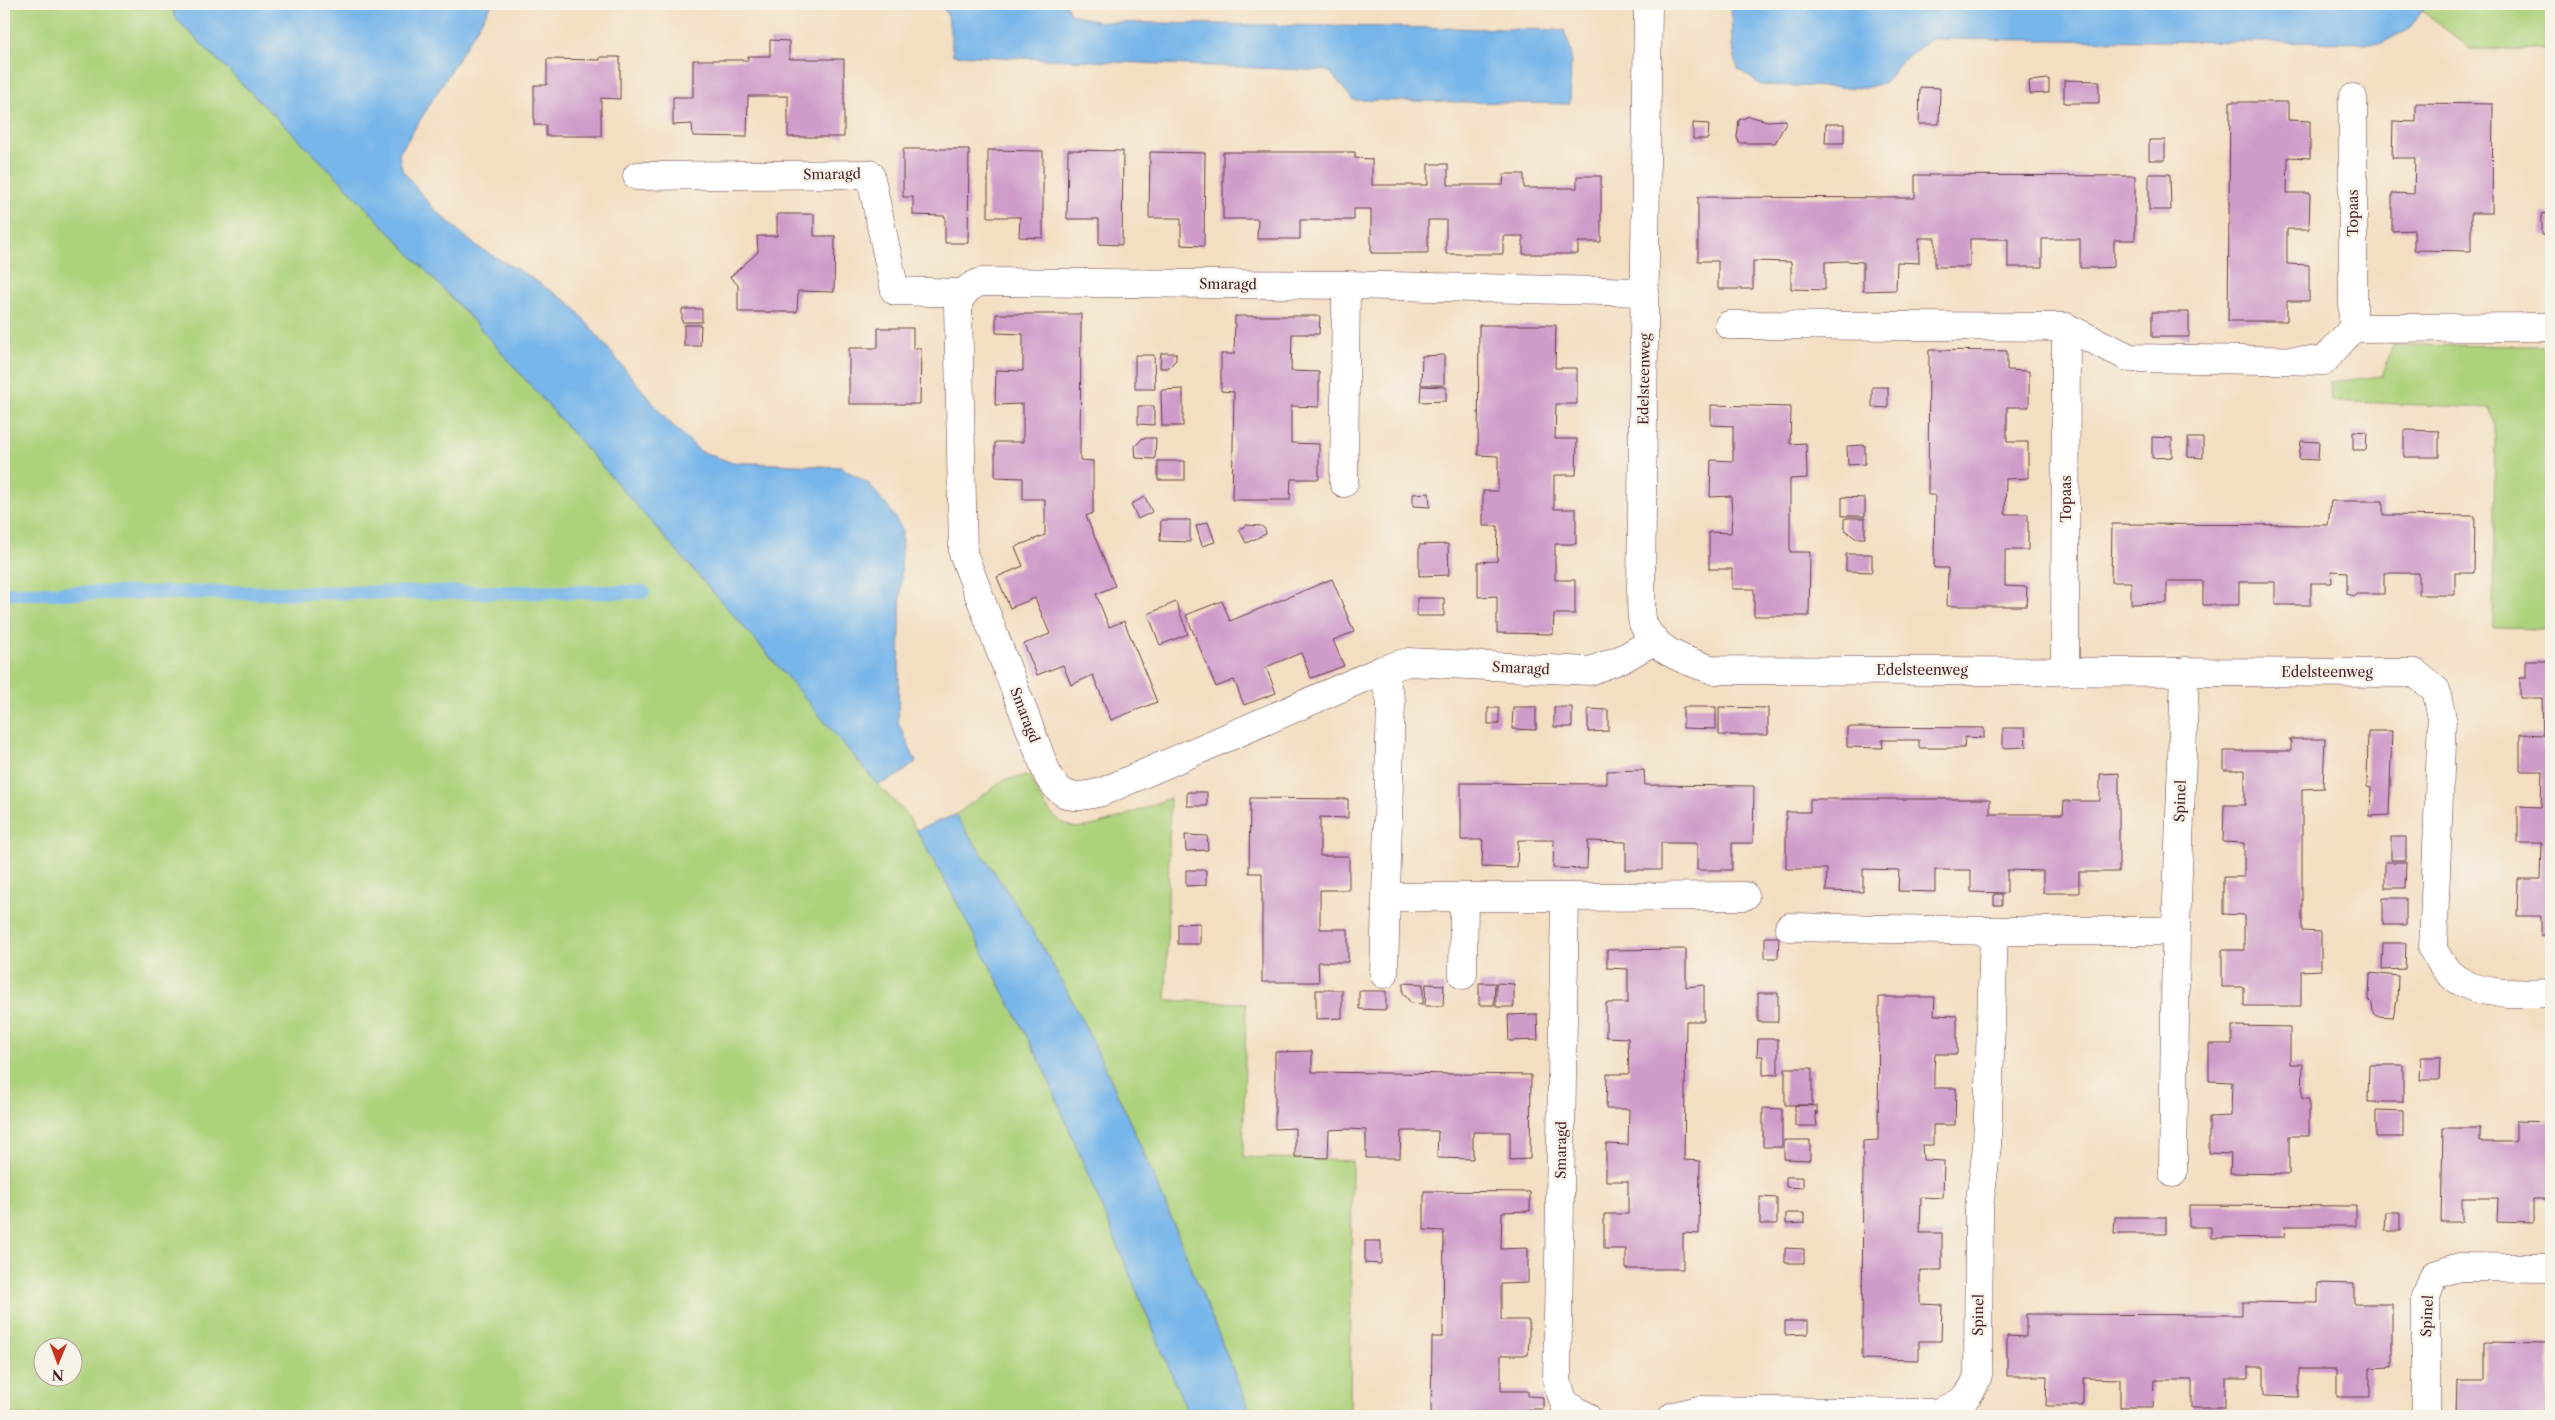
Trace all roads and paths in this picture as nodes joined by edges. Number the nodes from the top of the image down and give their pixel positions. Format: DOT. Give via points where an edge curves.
graph roads {
  1 [pos="1648,4"];
  2 [pos="2353,98"];
  3 [pos="637,176"];
  4 [pos="1346,285"];
  5 [pos="1645,292"];
  6 [pos="962,293"];
  7 [pos="1729,325"];
  8 [pos="2066,327"];
  9 [pos="2551,327"];
  10 [pos="2354,328"];
  11 [pos="1344,483"];
  12 [pos="1655,640"];
  13 [pos="1382,670"];
  14 [pos="2065,671"];
  15 [pos="2185,671"];
  16 [pos="1745,896"];
  17 [pos="1386,897"];
  18 [pos="1464,897"];
  19 [pos="1565,897"];
  20 [pos="1789,927"];
  21 [pos="2176,930"];
  22 [pos="1994,931"];
  23 [pos="1384,974"];
  24 [pos="1463,975"];
  25 [pos="2551,993"];
  26 [pos="2173,1173"];
  27 [pos="2551,1268"];
  28 [pos="1575,1410"];
  29 [pos="1673,1416"];
  30 [pos="2426,1416"];
  1 -- 5 [label="street, Edelsteenweg"];
  2 -- 10 [label="street, Topaas"];
  3 -- 6 [label="street, Smaragd" via="870,174 895,291"];
  4 -- 5 [label="street, Smaragd"];
  4 -- 6 [label="street, Smaragd" via="981,282"];
  4 -- 11 [label="street"];
  5 -- 12 [label="street, Edelsteenweg" via="1641,591 1643,622"];
  6 -- 13 [label="street, Smaragd" via="957,318 963,553 1048,776 1058,791 1076,798 1102,792"];
  7 -- 8 [label="street"];
  8 -- 10 [label="street" via="2130,358 2324,361"];
  8 -- 14 [label="street, Topaas"];
  9 -- 10 [label="street"];
  12 -- 13 [label="street, Smaragd" via="1624,658 1590,671 1408,662"];
  12 -- 14 [label="street, Edelsteenweg" via="1677,658 1713,670"];
  13 -- 17 [label="street" via="1391,701"];
  14 -- 15 [label="street, Edelsteenweg"];
  15 -- 21 [label="street, Spinel"];
  15 -- 25 [label="street, Edelsteenweg" via="2415,673 2436,690 2442,718 2433,950 2449,973 2474,988 2514,994"];
  16 -- 19 [label="street"];
  17 -- 18 [label="street"];
  17 -- 23 [label="street"];
  18 -- 19 [label="street"];
  18 -- 24 [label="street"];
  19 -- 28 [label="street, Smaragd" via="1557,1381"];
  20 -- 22 [label="street"];
  21 -- 22 [label="street"];
  21 -- 26 [label="street, Spinel"];
  22 -- 29 [label="street, Spinel" via="1988,1146 1979,1208 1978,1375 1973,1390 1954,1407 1936,1413 1698,1410"];
  27 -- 30 [label="street, Spinel" via="2459,1267 2434,1275 2426,1297"];
}
